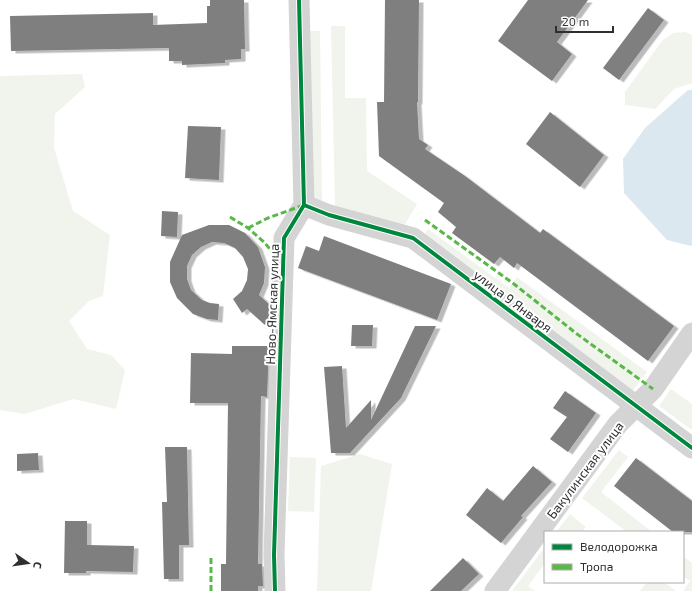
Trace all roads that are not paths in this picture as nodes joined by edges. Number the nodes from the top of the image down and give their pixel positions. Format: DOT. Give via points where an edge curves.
graph roads {
  1 [pos="299,0"];
  2 [pos="304,205"];
  3 [pos="692,333"];
  4 [pos="636,406"];
  5 [pos="692,448"];
  6 [pos="275,591"];
  7 [pos="495,591"];
  1 -- 2 [label="street"];
  2 -- 4 [label="street, улица 9 Января" via="329,215 413,238"];
  2 -- 6 [label="street, Ново-Ямская улица" via="284,238 274,547"];
  3 -- 4 [label="street, Бакулинская улица" via="653,389"];
  4 -- 5 [label="street, улица 9 Января"];
  4 -- 7 [label="street, Бакулинская улица" via="618,424"];
}
